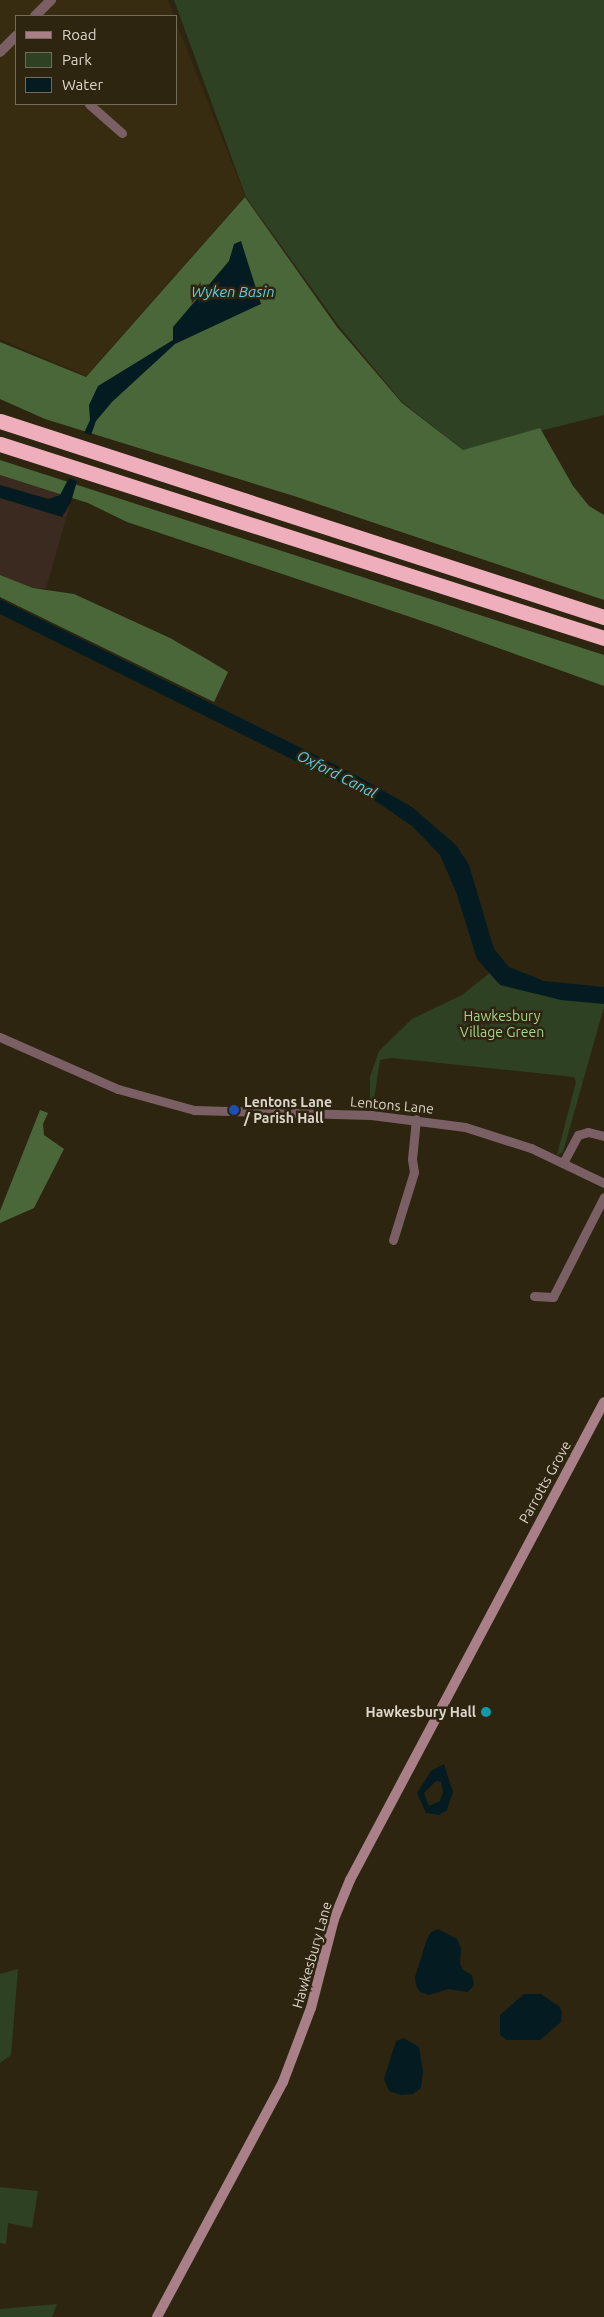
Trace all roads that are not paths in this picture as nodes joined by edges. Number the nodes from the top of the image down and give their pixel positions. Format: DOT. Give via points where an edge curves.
graph roads {
  1 [pos="51,0"];
  2 [pos="36,15"];
  3 [pos="15,37"];
  4 [pos="0,52"];
  5 [pos="91,105"];
  6 [pos="122,133"];
  7 [pos="0,421"];
  8 [pos="0,444"];
  9 [pos="604,617"];
  10 [pos="604,638"];
  11 [pos="0,1037"];
  12 [pos="416,1118"];
  13 [pos="604,1136"];
  14 [pos="563,1163"];
  15 [pos="604,1183"];
  16 [pos="604,1198"];
  17 [pos="392,1236"];
  18 [pos="534,1296"];
  19 [pos="604,1402"];
  20 [pos="509,1576"];
  21 [pos="157,2317"];
  1 -- 2 [label="street"];
  3 -- 4 [label="street"];
  5 -- 6 [label="street"];
  7 -- 9 [label="highway"];
  8 -- 10 [label="highway"];
  11 -- 12 [label="street, Lentons Lane" via="118,1089 194,1110"];
  12 -- 14 [label="street, Lentons Lane" via="479,1131"];
  12 -- 17 [label="street" via="414,1172"];
  13 -- 14 [label="street" via="588,1132 578,1135"];
  14 -- 15 [label="street, Lentons Lane"];
  16 -- 18 [label="street" via="553,1296"];
  19 -- 20 [label="main road, Parrotts Grove"];
  20 -- 21 [label="main road, Hawkesbury Lane" via="350,1880 334,1918 308,2017 283,2082"];
}
